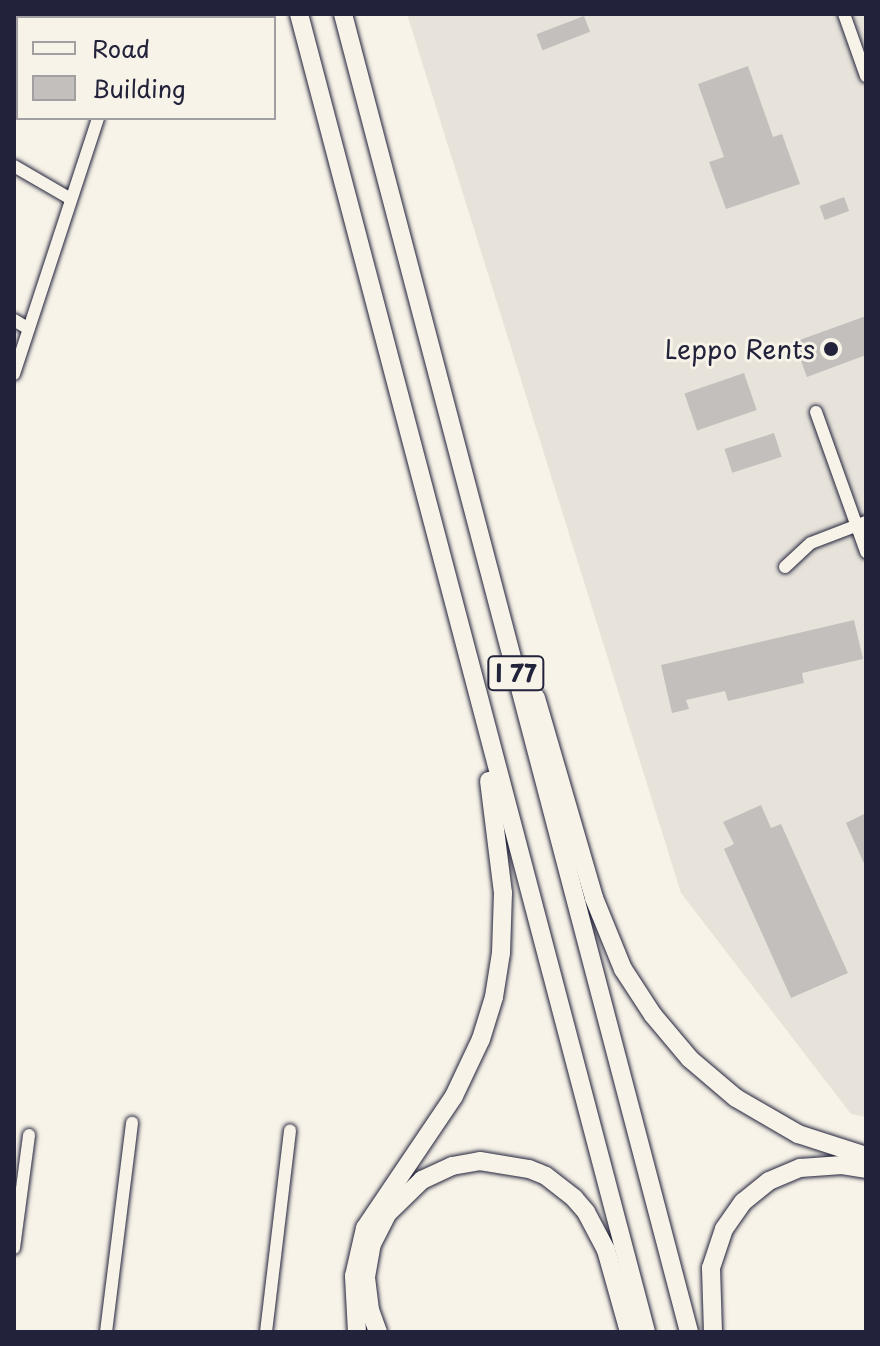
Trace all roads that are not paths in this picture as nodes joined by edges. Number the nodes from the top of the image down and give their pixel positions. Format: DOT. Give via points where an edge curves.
graph roads {
  1 [pos="299,14"];
  2 [pos="343,14"];
  3 [pos="844,14"];
  4 [pos="866,76"];
  5 [pos="97,120"];
  6 [pos="14,166"];
  7 [pos="71,199"];
  8 [pos="14,320"];
  9 [pos="29,329"];
  10 [pos="14,374"];
  11 [pos="444,397"];
  12 [pos="816,412"];
  13 [pos="423,486"];
  14 [pos="862,524"];
  15 [pos="866,552"];
  16 [pos="785,567"];
  17 [pos="132,1123"];
  18 [pos="290,1130"];
  19 [pos="29,1135"];
  20 [pos="866,1156"];
  21 [pos="866,1169"];
  22 [pos="14,1248"];
  23 [pos="106,1332"];
  24 [pos="266,1332"];
  25 [pos="357,1332"];
  26 [pos="378,1332"];
  27 [pos="629,1332"];
  28 [pos="646,1332"];
  29 [pos="689,1332"];
  30 [pos="713,1332"];
  1 -- 13 [label="highway, I 77"];
  2 -- 11 [label="highway, I 77"];
  3 -- 4 [label="street"];
  5 -- 7 [label="street"];
  6 -- 7 [label="street"];
  7 -- 9 [label="street"];
  8 -- 9 [label="street"];
  9 -- 10 [label="street"];
  11 -- 20 [label="highway" via="481,505 583,864 623,969 674,1043 720,1086 798,1134"];
  11 -- 29 [label="highway, I 77"];
  12 -- 14 [label="street"];
  13 -- 25 [label="highway" via="427,535 492,796 502,881 501,953 488,1019 464,1077 365,1228 354,1276"];
  13 -- 28 [label="highway, I 77"];
  14 -- 15 [label="street"];
  14 -- 16 [label="street" via="811,543"];
  17 -- 23 [label="street"];
  18 -- 24 [label="street"];
  19 -- 22 [label="street"];
  21 -- 30 [label="highway" via="800,1168 769,1181 743,1202 724,1229 711,1268"];
  26 -- 27 [label="highway" via="366,1277 372,1244 387,1214 422,1180 480,1161 529,1169 574,1198 606,1250"];
}
